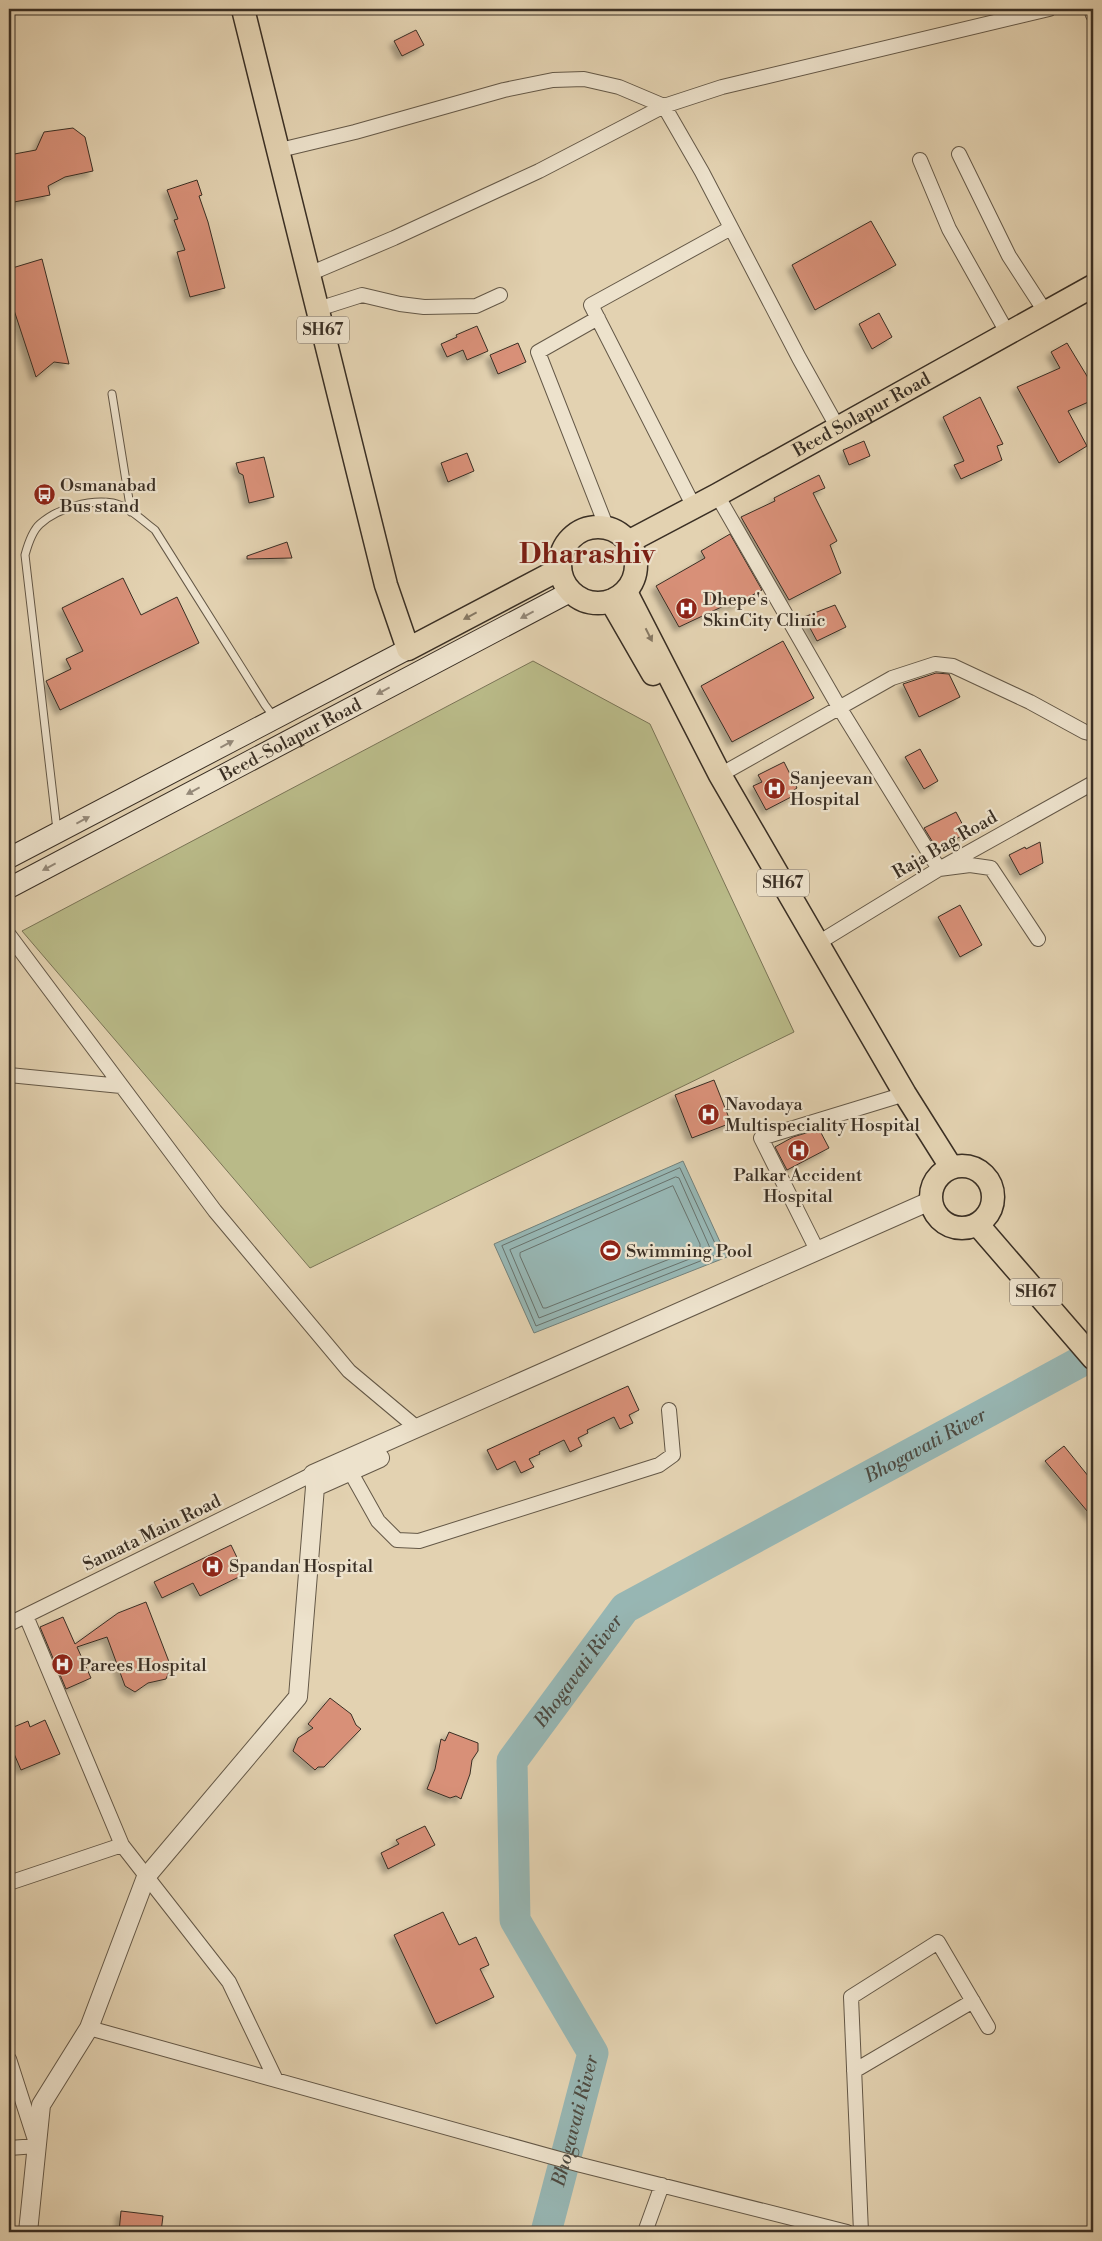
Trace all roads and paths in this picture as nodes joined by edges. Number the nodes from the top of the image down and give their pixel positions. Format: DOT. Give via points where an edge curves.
graph roads {
  1 [pos="243,9"];
  2 [pos="1050,9"];
  3 [pos="1091,9"];
  4 [pos="1093,15"];
  5 [pos="664,106"];
  6 [pos="280,150"];
  7 [pos="959,154"];
  8 [pos="920,160"];
  9 [pos="731,228"];
  10 [pos="309,274"];
  11 [pos="1093,286"];
  12 [pos="500,295"];
  13 [pos="318,309"];
  14 [pos="1046,312"];
  15 [pos="598,318"];
  16 [pos="1008,334"];
  17 [pos="112,394"];
  18 [pos="838,428"];
  19 [pos="717,495"];
  20 [pos="694,507"];
  21 [pos="131,512"];
  22 [pos="606,528"];
  23 [pos="628,542"];
  24 [pos="560,569"];
  25 [pos="570,592"];
  26 [pos="619,596"];
  27 [pos="408,649"];
  28 [pos="839,707"];
  29 [pos="276,718"];
  30 [pos="1093,734"];
  31 [pos="720,775"];
  32 [pos="1093,783"];
  33 [pos="57,833"];
  34 [pos="9,858"];
  35 [pos="939,869"];
  36 [pos="9,888"];
  37 [pos="9,935"];
  38 [pos="1038,939"];
  39 [pos="818,943"];
  40 [pos="9,1074"];
  41 [pos="121,1086"];
  42 [pos="902,1095"];
  43 [pos="946,1170"];
  44 [pos="932,1206"];
  45 [pos="978,1225"];
  46 [pos="818,1252"];
  47 [pos="1093,1358"];
  48 [pos="669,1410"];
  49 [pos="417,1428"];
  50 [pos="350,1471"];
  51 [pos="314,1481"];
  52 [pos="26,1616"];
  53 [pos="9,1624"];
  54 [pos="122,1845"];
  55 [pos="146,1877"];
  56 [pos="9,1883"];
  57 [pos="973,2001"];
  58 [pos="988,2027"];
  59 [pos="89,2028"];
  60 [pos="9,2059"];
  61 [pos="854,2072"];
  62 [pos="275,2078"];
  63 [pos="37,2146"];
  64 [pos="9,2148"];
  65 [pos="662,2185"];
  66 [pos="28,2232"];
  67 [pos="645,2232"];
  68 [pos="847,2232"];
  69 [pos="861,2232"];
  1 -- 6 [label="main road, SH67"];
  2 -- 5 [label="street" via="722,87"];
  3 -- 4 [label="street"];
  5 -- 6 [label="street" via="619,87 584,79 553,80"];
  5 -- 9 [label="street"];
  5 -- 10 [label="street" via="539,171"];
  6 -- 10 [label="main road, SH67"];
  7 -- 14 [label="street" via="1009,256"];
  8 -- 16 [label="street" via="949,229"];
  9 -- 15 [label="street" via="591,305"];
  9 -- 18 [label="street"];
  10 -- 13 [label="main road, SH67"];
  11 -- 14 [label="main road, Beed Solapur Road"];
  12 -- 13 [label="street" via="476,306 424,307 362,295"];
  13 -- 27 [label="main road, SH67" via="386,585"];
  14 -- 16 [label="main road, Beed Solapur Road"];
  15 -- 20 [label="street"];
  15 -- 22 [label="street" via="538,352"];
  16 -- 18 [label="main road, Beed Solapur Road"];
  17 -- 21 [label="lane"];
  18 -- 19 [label="main road, Beed Solapur Road"];
  19 -- 20 [label="main road, Beed Solapur Road"];
  19 -- 28 [label="street"];
  20 -- 23 [label="main road, Beed Solapur Road"];
  21 -- 29 [label="lane" via="155,530"];
  21 -- 33 [label="lane" via="114,504 73,505 40,524 25,555"];
  22 -- 23 [label="main road" via="619,533"];
  22 -- 24 [label="main road" via="593,527 571,537 560,558"];
  23 -- 26 [label="main road" via="635,554 634,580"];
  24 -- 25 [label="main road"];
  24 -- 27 [label="main road, one-way"];
  25 -- 26 [label="main road" via="591,604"];
  25 -- 36 [label="main road, Beed-Solapur Road, one-way"];
  26 -- 31 [label="main road, SH67, one-way"];
  26 -- 42 [label="main road"];
  27 -- 29 [label="main road, Beed-Solapur Road"];
  28 -- 30 [label="street" via="892,678 935,664 953,666"];
  28 -- 31 [label="street"];
  28 -- 35 [label="street"];
  33 -- 29 [label="main road, Beed-Solapur Road, one-way"];
  31 -- 39 [label="main road, SH67"];
  32 -- 35 [label="street, Raja Bag Road"];
  33 -- 34 [label="main road, Beed-Solapur Road"];
  35 -- 38 [label="street" via="970,865 991,868"];
  35 -- 39 [label="street, Raja Bag Road"];
  37 -- 41 [label="street"];
  39 -- 42 [label="main road, SH67"];
  40 -- 41 [label="street"];
  41 -- 49 [label="street" via="215,1211 349,1371"];
  42 -- 43 [label="main road, SH67"];
  42 -- 46 [label="street" via="761,1138"];
  43 -- 44 [label="main road" via="935,1180 931,1190"];
  43 -- 45 [label="main road" via="971,1167 988,1179 994,1199 986,1218"];
  44 -- 45 [label="main road" via="939,1219 948,1226 958,1229"];
  44 -- 46 [label="street"];
  44 -- 50 [label="street"];
  45 -- 47 [label="main road, SH67"];
  46 -- 49 [label="street"];
  48 -- 50 [label="street" via="673,1454 659,1465 419,1541 397,1540 378,1521"];
  49 -- 51 [label="street"];
  50 -- 51 [label="street"];
  51 -- 52 [label="street, Samata Main Road"];
  51 -- 55 [label="street" via="298,1697"];
  52 -- 53 [label="street, Samata Main Road"];
  52 -- 54 [label="street"];
  54 -- 55 [label="street"];
  54 -- 56 [label="street"];
  55 -- 59 [label="street"];
  55 -- 62 [label="street" via="229,1982"];
  57 -- 58 [label="street"];
  57 -- 61 [label="street"];
  57 -- 61 [label="street" via="938,1942 852,1998"];
  59 -- 62 [label="street"];
  59 -- 63 [label="street" via="41,2104"];
  60 -- 63 [label="street"];
  61 -- 69 [label="street"];
  62 -- 65 [label="street"];
  63 -- 64 [label="street"];
  63 -- 66 [label="street"];
  65 -- 67 [label="street"];
  65 -- 68 [label="street"];
}
